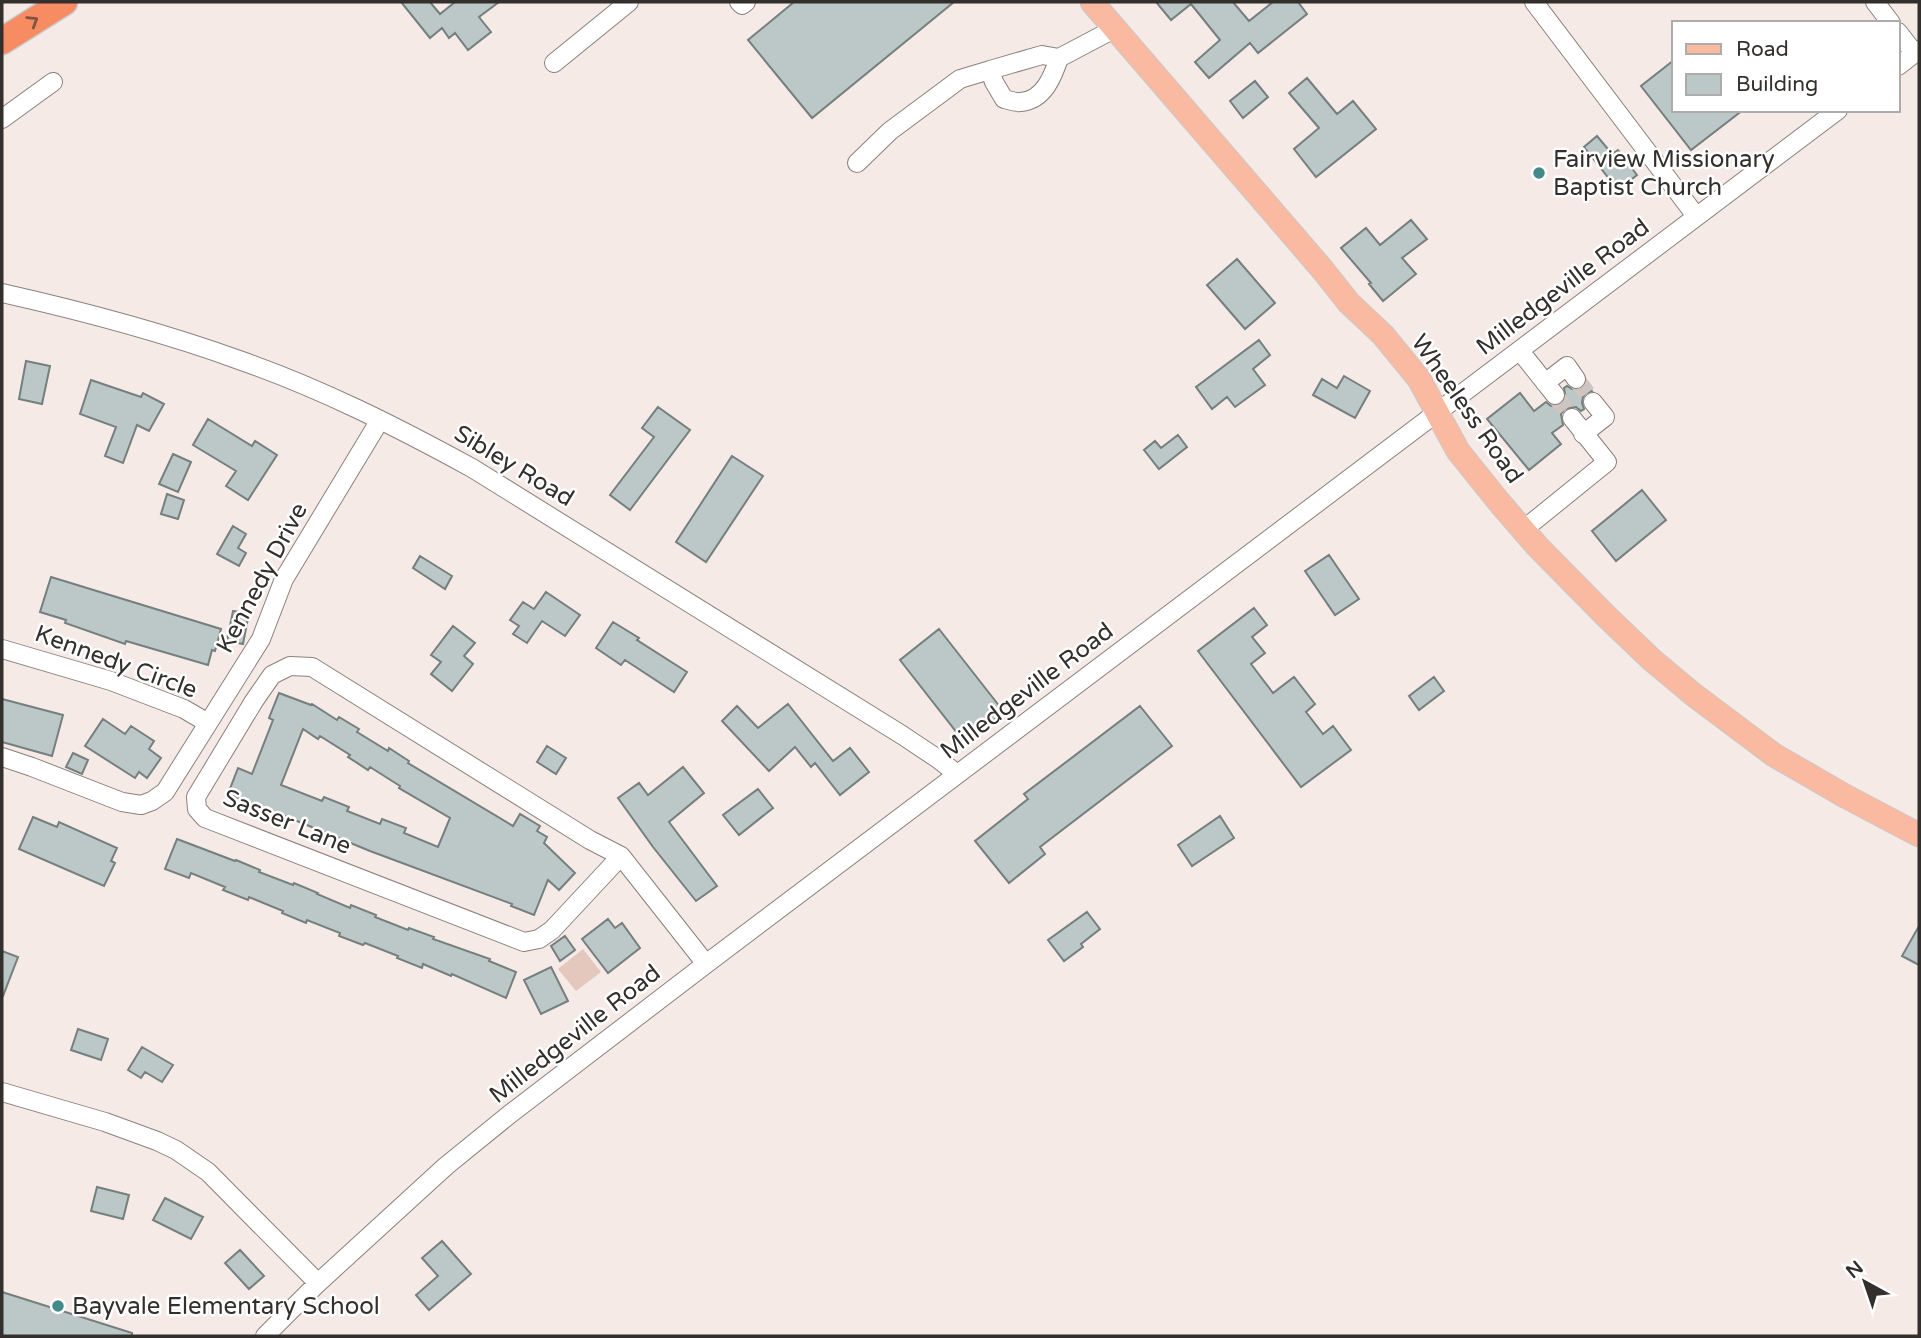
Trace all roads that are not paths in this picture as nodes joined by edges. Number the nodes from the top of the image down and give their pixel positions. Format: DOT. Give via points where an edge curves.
graph roads {
  1 [pos="64,2"];
  2 [pos="629,2"];
  3 [pos="739,2"];
  4 [pos="746,2"];
  5 [pos="1091,2"];
  6 [pos="1534,2"];
  7 [pos="1875,2"];
  8 [pos="1889,21"];
  9 [pos="1114,29"];
  10 [pos="1900,34"];
  11 [pos="2,41"];
  12 [pos="1917,52"];
  13 [pos="1059,58"];
  14 [pos="554,63"];
  15 [pos="1900,65"];
  16 [pos="990,70"];
  17 [pos="53,82"];
  18 [pos="1835,112"];
  19 [pos="2,119"];
  20 [pos="857,163"];
  21 [pos="1696,216"];
  22 [pos="2,293"];
  23 [pos="1520,351"];
  24 [pos="1576,379"];
  25 [pos="1593,402"];
  26 [pos="1438,413"];
  27 [pos="1572,418"];
  28 [pos="380,420"];
  29 [pos="1583,433"];
  30 [pos="1523,530"];
  31 [pos="2,649"];
  32 [pos="208,723"];
  33 [pos="2,757"];
  34 [pos="957,775"];
  35 [pos="1919,835"];
  36 [pos="621,856"];
  37 [pos="706,964"];
  38 [pos="2,1092"];
  39 [pos="318,1283"];
  40 [pos="265,1336"];
  11 -- 1 [label="highway, one-way"];
  2 -- 14 [label="street"];
  3 -- 4 [label="street"];
  5 -- 9 [label="main road, Wheeless Road"];
  6 -- 21 [label="street"];
  7 -- 8 [label="street"];
  9 -- 13 [label="street"];
  9 -- 26 [label="main road, Wheeless Road" via="1349,303 1383,335 1419,379"];
  10 -- 12 [label="street"];
  12 -- 15 [label="street"];
  13 -- 16 [label="street" via="1042,55"];
  13 -- 16 [label="street" via="1051,82 1019,103 1004,99"];
  16 -- 20 [label="street" via="960,79 890,131"];
  17 -- 19 [label="street"];
  18 -- 21 [label="street, Milledgeville Road"];
  21 -- 23 [label="street, Milledgeville Road"];
  22 -- 28 [label="street, Sibley Road" via="158,333 240,360"];
  23 -- 24 [label="street" via="1550,389 1567,366"];
  23 -- 26 [label="street, Milledgeville Road"];
  25 -- 29 [label="street" via="1605,417"];
  26 -- 30 [label="main road, Wheeless Road" via="1458,451"];
  26 -- 34 [label="street, Milledgeville Road"];
  27 -- 29 [label="street"];
  28 -- 32 [label="street, Kennedy Drive" via="284,579 261,639"];
  28 -- 34 [label="street, Sibley Road" via="553,517 902,735"];
  29 -- 30 [label="street" via="1607,462"];
  30 -- 35 [label="main road, Wheeless Road" via="1652,660 1694,695 1774,755"];
  31 -- 32 [label="street, Kennedy Circle" via="111,681"];
  32 -- 33 [label="street, Kennedy Circle" via="165,792 141,805 122,803"];
  34 -- 37 [label="street, Milledgeville Road"];
  36 -- 36 [label="street, Sasser Lane" via="312,667 290,666 272,675 196,797 197,809 205,818 524,942 552,930"];
  36 -- 37 [label="street, Sasser Lane"];
  37 -- 39 [label="street, Milledgeville Road" via="446,1166"];
  38 -- 39 [label="street" via="105,1122 176,1150 208,1172"];
  39 -- 40 [label="street, Milledgeville Road"];
}
